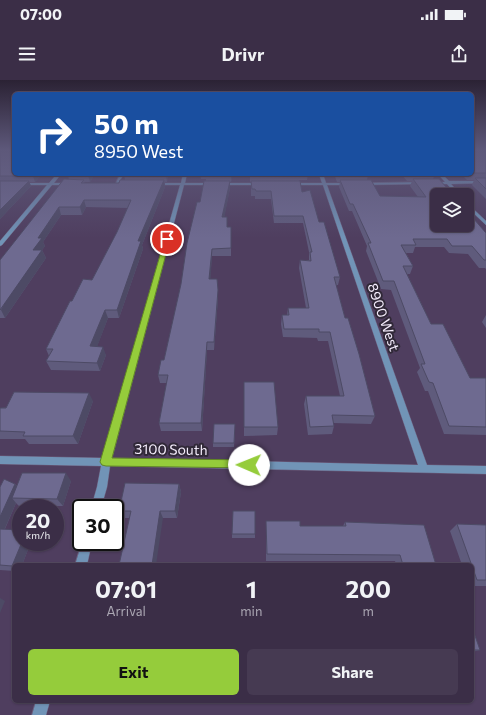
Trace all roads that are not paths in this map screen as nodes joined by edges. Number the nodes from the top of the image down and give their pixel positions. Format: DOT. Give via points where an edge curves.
graph roads {
  1 [pos="55,179"];
  2 [pos="119,179"];
  3 [pos="184,179"];
  4 [pos="323,179"];
  5 [pos="444,179"];
  6 [pos="447,182"];
  7 [pos="486,182"];
  8 [pos="0,184"];
  9 [pos="50,184"];
  10 [pos="72,184"];
  11 [pos="109,184"];
  12 [pos="116,184"];
  13 [pos="124,184"];
  14 [pos="146,184"];
  15 [pos="182,184"];
  16 [pos="270,184"];
  17 [pos="286,184"];
  18 [pos="325,184"];
  19 [pos="453,188"];
  20 [pos="474,211"];
  21 [pos="486,224"];
  22 [pos="0,244"];
  23 [pos="0,460"];
  24 [pos="106,462"];
  25 [pos="424,468"];
  26 [pos="486,470"];
  27 [pos="99,499"];
  28 [pos="85,551"];
  29 [pos="82,563"];
  30 [pos="42,703"];
  31 [pos="39,715"];
  1 -- 9 [label="street"];
  2 -- 12 [label="lane"];
  3 -- 15 [label="street"];
  4 -- 18 [label="street, 8900 West"];
  5 -- 6 [label="street"];
  6 -- 7 [label="street"];
  6 -- 18 [label="street"];
  6 -- 19 [label="street"];
  8 -- 9 [label="street"];
  9 -- 10 [label="street"];
  9 -- 22 [label="street"];
  11 -- 12 [label="street"];
  12 -- 13 [label="street"];
  14 -- 15 [label="street"];
  15 -- 16 [label="street"];
  15 -- 24 [label="street"];
  17 -- 18 [label="street"];
  18 -- 25 [label="street, 8900 West"];
  20 -- 21 [label="street"];
  23 -- 24 [label="street, 3100 South"];
  24 -- 25 [label="street, 3100 South"];
  24 -- 27 [label="street"];
  25 -- 26 [label="street, 3100 South"];
  28 -- 29 [label="street"];
  30 -- 31 [label="street"];
}
